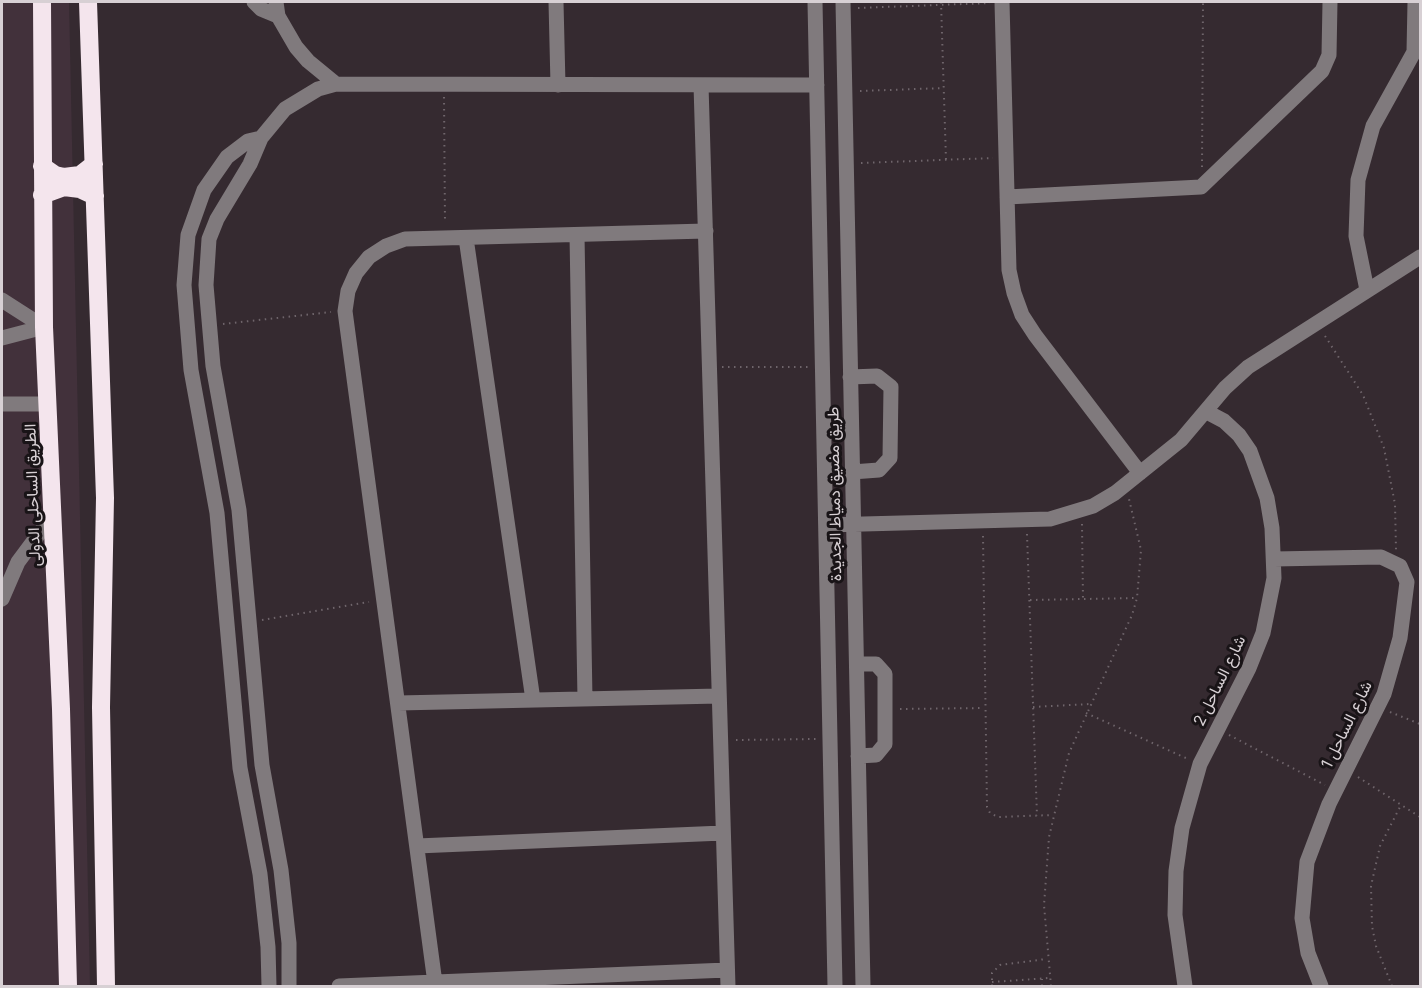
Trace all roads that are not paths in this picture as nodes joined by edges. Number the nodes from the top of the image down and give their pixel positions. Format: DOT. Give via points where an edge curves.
graph roads {
  1 [pos="42,2"];
  2 [pos="88,2"];
  3 [pos="254,2"];
  4 [pos="556,2"];
  5 [pos="815,2"];
  6 [pos="1002,2"];
  7 [pos="1330,2"];
  8 [pos="1415,2"];
  9 [pos="843,5"];
  10 [pos="277,9"];
  11 [pos="336,84"];
  12 [pos="558,85"];
  13 [pos="701,85"];
  14 [pos="817,85"];
  15 [pos="261,138"];
  16 [pos="94,164"];
  17 [pos="42,166"];
  18 [pos="42,195"];
  19 [pos="95,196"];
  20 [pos="1007,197"];
  21 [pos="706,231"];
  22 [pos="577,235"];
  23 [pos="466,237"];
  24 [pos="1420,257"];
  25 [pos="1367,290"];
  26 [pos="2,300"];
  27 [pos="44,327"];
  28 [pos="2,338"];
  29 [pos="850,377"];
  30 [pos="2,404"];
  31 [pos="48,404"];
  32 [pos="1207,412"];
  33 [pos="852,472"];
  34 [pos="1140,473"];
  35 [pos="53,515"];
  36 [pos="854,524"];
  37 [pos="826,525"];
  38 [pos="1274,559"];
  39 [pos="2,599"];
  40 [pos="856,664"];
  41 [pos="719,696"];
  42 [pos="585,699"];
  43 [pos="533,700"];
  44 [pos="398,704"];
  45 [pos="858,756"];
  46 [pos="723,833"];
  47 [pos="417,846"];
  48 [pos="728,970"];
  49 [pos="435,983"];
  50 [pos="68,987"];
  51 [pos="106,987"];
  52 [pos="269,987"];
  53 [pos="289,987"];
  54 [pos="339,987"];
  55 [pos="728,987"];
  56 [pos="835,987"];
  57 [pos="863,987"];
  58 [pos="1185,987"];
  59 [pos="1321,987"];
  1 -- 17 [label="highway, الطريق الساحلى الدولى"];
  2 -- 16 [label="highway"];
  3 -- 10 [label="street" via="261,9"];
  4 -- 12 [label="street"];
  5 -- 14 [label="street, طريق مضيق دمياط الجديدة"];
  6 -- 20 [label="street"];
  7 -- 20 [label="street" via="1329,55 1322,71 1210,182 1201,187"];
  8 -- 25 [label="street" via="1414,52 1373,126 1358,180 1356,236"];
  9 -- 29 [label="street, طريق مضيق دمياط الجديدة"];
  10 -- 11 [label="street" via="302,54"];
  11 -- 12 [label="street"];
  11 -- 15 [label="street" via="293,103"];
  12 -- 13 [label="street"];
  13 -- 14 [label="street"];
  13 -- 21 [label="street"];
  14 -- 37 [label="street, طريق مضيق دمياط الجديدة"];
  15 -- 52 [label="street" via="232,152 204,190 188,235 183,285 191,370 217,513 240,768 260,874"];
  15 -- 53 [label="street" via="209,240 208,325 239,510 262,765 281,870 289,943"];
  16 -- 17 [label="highway" via="80,174 64,177"];
  16 -- 19 [label="highway"];
  17 -- 18 [label="highway, الطريق الساحلى الدولى"];
  18 -- 19 [label="highway" via="64,187"];
  18 -- 27 [label="highway, الطريق الساحلى الدولى"];
  19 -- 51 [label="highway" via="105,498 101,707"];
  20 -- 34 [label="street" via="1009,270 1022,315"];
  21 -- 22 [label="street"];
  21 -- 41 [label="street"];
  22 -- 23 [label="street"];
  22 -- 42 [label="street"];
  23 -- 43 [label="street"];
  23 -- 44 [label="street" via="405,239 386,246 369,257 356,273 345,311"];
  24 -- 25 [label="street"];
  25 -- 32 [label="street" via="1241,373"];
  26 -- 27 [label="street"];
  27 -- 28 [label="street"];
  27 -- 31 [label="highway, الطريق الساحلى الدولى"];
  29 -- 33 [label="street, طريق مضيق دمياط الجديدة"];
  29 -- 33 [label="street" via="881,377 891,387 890,458 879,470"];
  30 -- 31 [label="street"];
  31 -- 35 [label="highway, الطريق الساحلى الدولى"];
  32 -- 34 [label="street" via="1181,440"];
  32 -- 38 [label="street, شارع الساحل 2" via="1224,421 1251,451 1267,498"];
  33 -- 36 [label="street, طريق مضيق دمياط الجديدة"];
  34 -- 36 [label="street" via="1104,500 1082,511 1050,519"];
  35 -- 39 [label="street" via="18,562"];
  35 -- 50 [label="highway, الطريق الساحلى الدولى"];
  36 -- 37 [label="street"];
  36 -- 40 [label="street, طريق مضيق دمياط الجديدة"];
  37 -- 56 [label="street, طريق مضيق دمياط الجديدة"];
  38 -- 58 [label="street, شارع الساحل 2" via="1263,633 1200,764 1182,828 1176,871 1177,937"];
  38 -- 59 [label="street, شارع الساحل 1" via="1381,556 1396,562 1407,582 1393,665 1378,708 1335,791 1307,862 1302,899 1304,936"];
  40 -- 45 [label="street, طريق مضيق دمياط الجديدة"];
  40 -- 45 [label="street" via="870,663 883,670 885,709 884,748 876,755"];
  41 -- 42 [label="street"];
  41 -- 46 [label="street"];
  42 -- 43 [label="street"];
  43 -- 44 [label="street"];
  44 -- 47 [label="street"];
  45 -- 57 [label="street, طريق مضيق دمياط الجديدة"];
  46 -- 47 [label="street"];
  46 -- 48 [label="street"];
  47 -- 49 [label="street"];
  48 -- 49 [label="street"];
  48 -- 55 [label="street"];
  49 -- 54 [label="street"];
}
